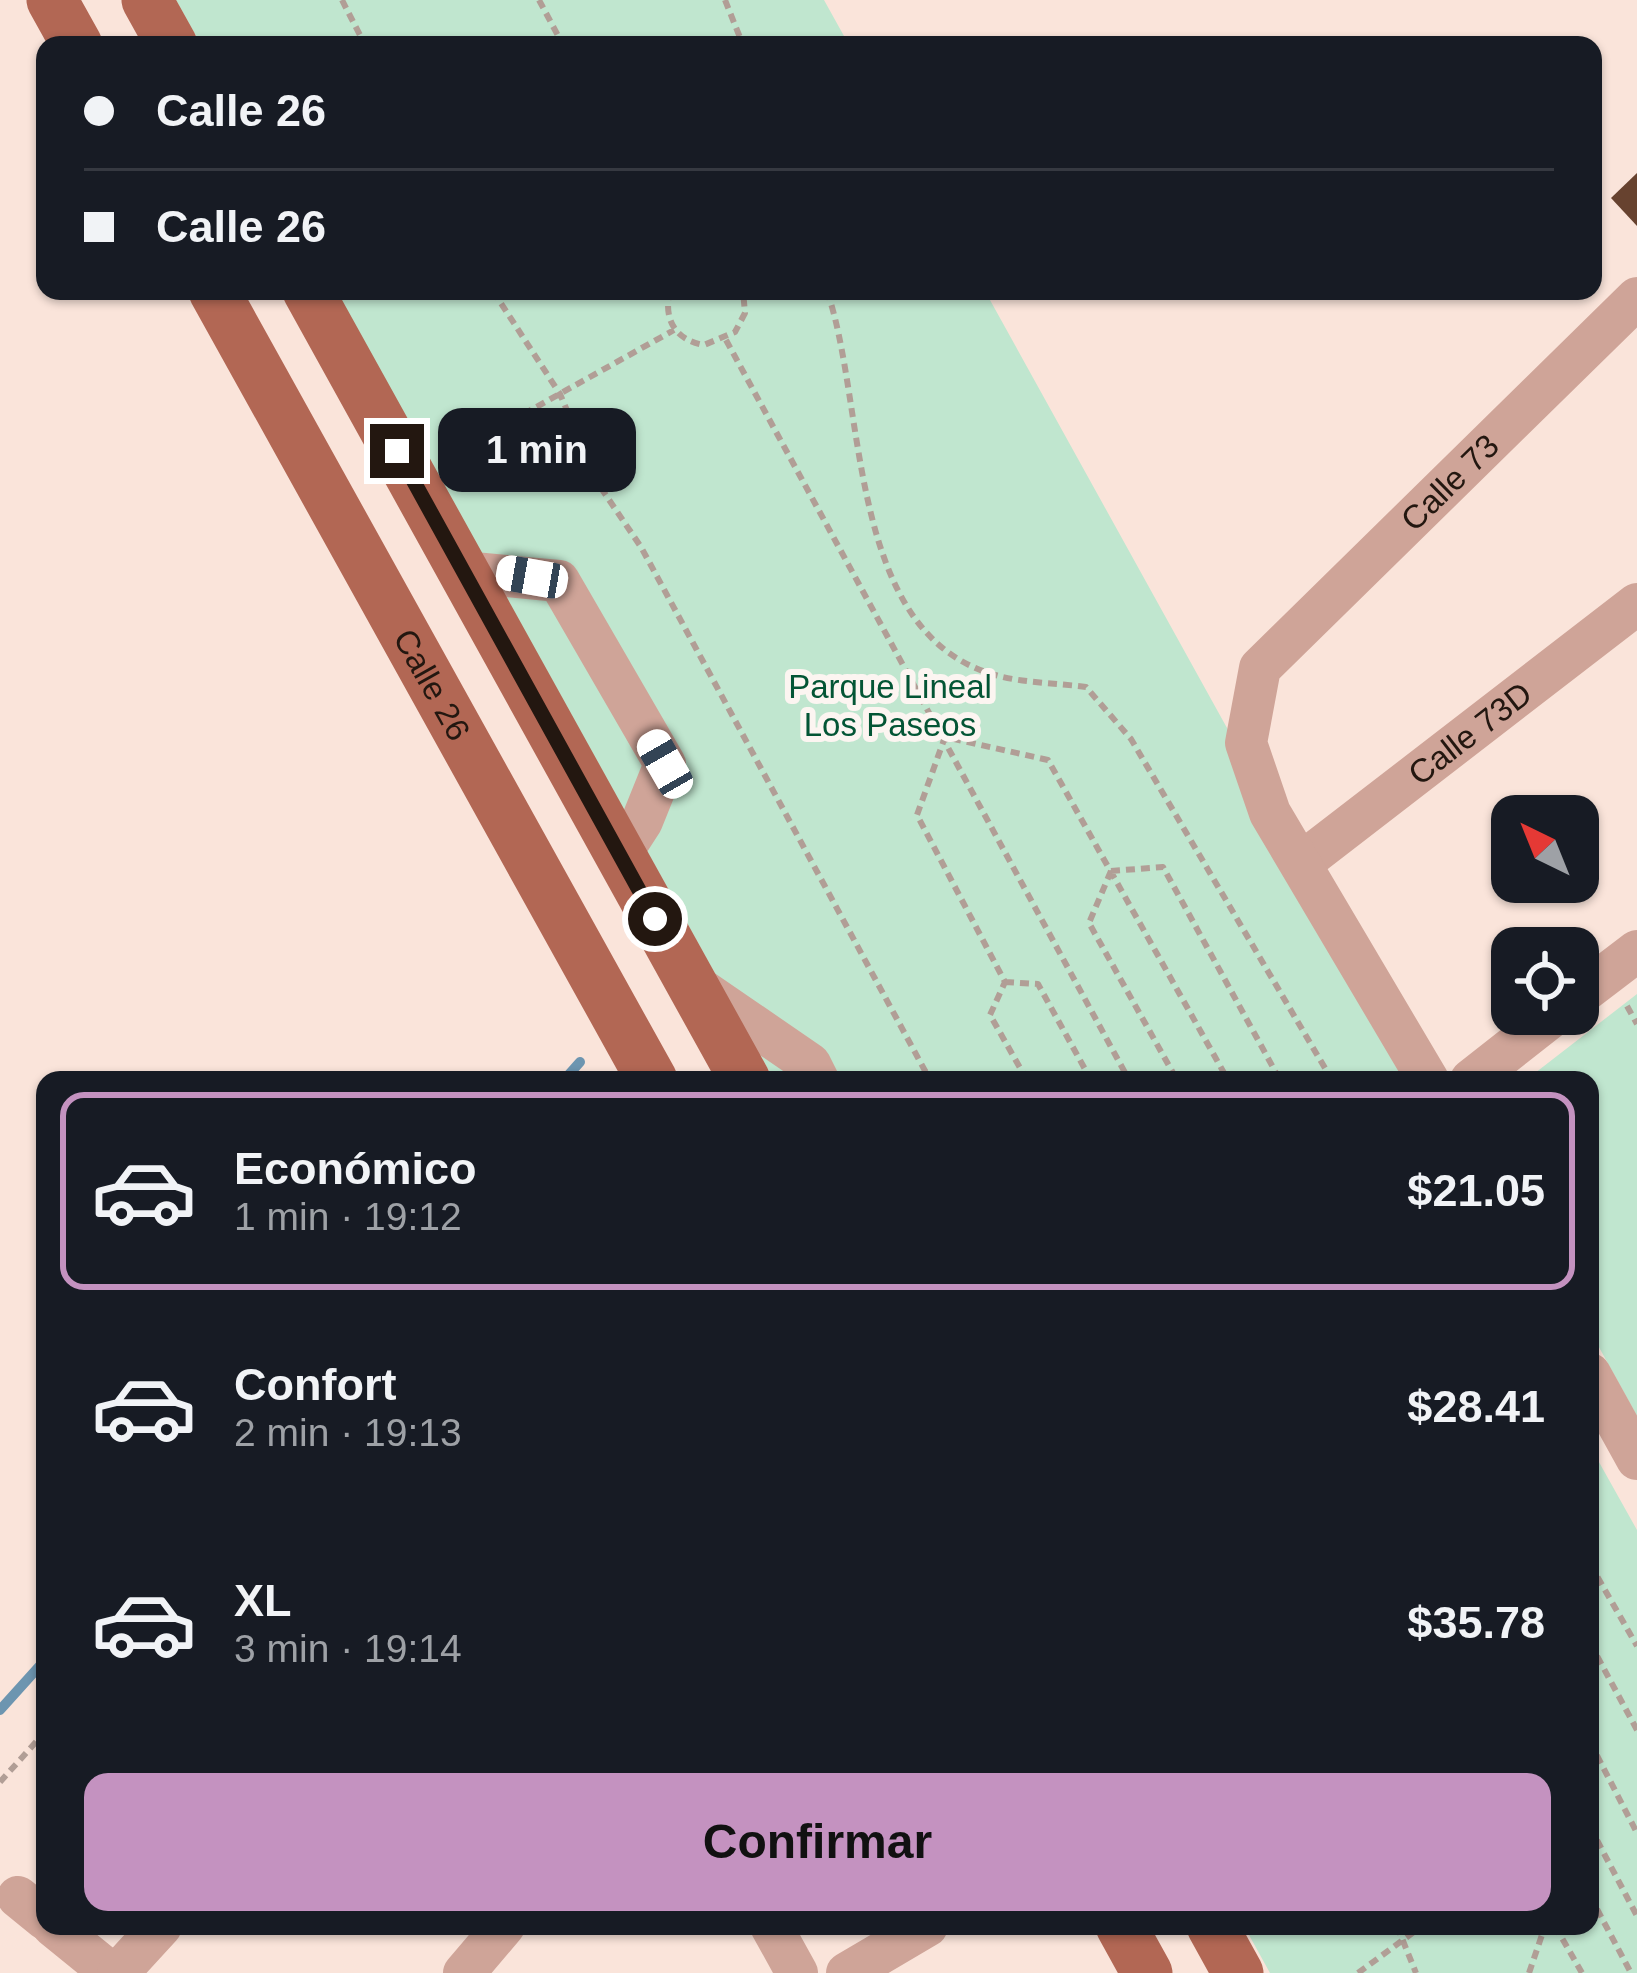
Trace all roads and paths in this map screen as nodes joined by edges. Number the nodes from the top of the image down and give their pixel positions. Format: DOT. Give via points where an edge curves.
graph roads {
  1 [pos="52,0"];
  2 [pos="147,0"];
  3 [pos="342,0"];
  4 [pos="539,0"];
  5 [pos="725,0"];
  6 [pos="72,36"];
  7 [pos="167,36"];
  8 [pos="360,36"];
  9 [pos="558,36"];
  10 [pos="739,36"];
  11 [pos="1637,298"];
  12 [pos="219,300"];
  13 [pos="313,300"];
  14 [pos="499,300"];
  15 [pos="669,300"];
  16 [pos="743,300"];
  17 [pos="829,300"];
  18 [pos="674,330"];
  19 [pos="726,340"];
  20 [pos="560,394"];
  21 [pos="442,460"];
  22 [pos="463,572"];
  23 [pos="1637,604"];
  24 [pos="945,737"];
  25 [pos="620,855"];
  26 [pos="1301,863"];
  27 [pos="1112,871"];
  28 [pos="1637,951"];
  29 [pos="1599,980"];
  30 [pos="690,982"];
  31 [pos="1005,982"];
  32 [pos="1623,999"];
  33 [pos="1637,1024"];
  34 [pos="1529,1035"];
  35 [pos="647,1071"];
  36 [pos="740,1071"];
  37 [pos="814,1071"];
  38 [pos="925,1071"];
  39 [pos="1022,1071"];
  40 [pos="1086,1071"];
  41 [pos="1124,1071"];
  42 [pos="1173,1071"];
  43 [pos="1223,1071"];
  44 [pos="1275,1071"];
  45 [pos="1327,1071"];
  46 [pos="1423,1071"];
  47 [pos="1483,1071"];
  48 [pos="1599,1390"];
  49 [pos="1637,1459"];
  50 [pos="1599,1580"];
  51 [pos="1637,1646"];
  52 [pos="1599,1660"];
  53 [pos="1637,1730"];
  54 [pos="36,1742"];
  55 [pos="1599,1759"];
  56 [pos="0,1782"];
  57 [pos="1637,1833"];
  58 [pos="1599,1844"];
  59 [pos="1599,1913"];
  60 [pos="1637,1916"];
  61 [pos="65,1935"];
  62 [pos="151,1935"];
  63 [pos="496,1935"];
  64 [pos="775,1935"];
  65 [pos="912,1935"];
  66 [pos="1125,1935"];
  67 [pos="1217,1935"];
  68 [pos="1400,1935"];
  69 [pos="1408,1935"];
  70 [pos="1542,1935"];
  71 [pos="1560,1935"];
  72 [pos="1402,1939"];
  73 [pos="115,1973"];
  74 [pos="464,1973"];
  75 [pos="796,1973"];
  76 [pos="847,1973"];
  77 [pos="1147,1973"];
  78 [pos="1238,1973"];
  79 [pos="1358,1973"];
  80 [pos="1416,1973"];
  81 [pos="1529,1973"];
  82 [pos="1582,1973"];
  83 [pos="1631,1973"];
  1 -- 6 [label="main road"];
  2 -- 7 [label="main road"];
  3 -- 8 [label="path"];
  4 -- 9 [label="path"];
  5 -- 10 [label="path"];
  11 -- 26 [label="street, Calle 73" via="1260,668 1246,743 1270,813"];
  12 -- 35 [label="main road, Calle 26"];
  13 -- 22 [label="main road"];
  14 -- 20 [label="path"];
  15 -- 18 [label="path"];
  16 -- 19 [label="path" via="742,323"];
  17 -- 45 [label="path" via="862,484 896,582 931,640 993,675 1086,687 1131,739"];
  18 -- 19 [label="path" via="693,344"];
  18 -- 20 [label="path"];
  19 -- 24 [label="path"];
  20 -- 21 [label="path"];
  20 -- 38 [label="path" via="598,485 641,547"];
  22 -- 25 [label="main road"];
  22 -- 25 [label="street" via="559,581 665,764"];
  23 -- 26 [label="street, Calle 73D"];
  24 -- 27 [label="path" via="1048,760"];
  24 -- 31 [label="path" via="917,815"];
  24 -- 41 [label="path"];
  25 -- 30 [label="main road"];
  26 -- 46 [label="street"];
  27 -- 42 [label="path" via="1089,922"];
  27 -- 43 [label="path"];
  27 -- 44 [label="path" via="1163,867"];
  28 -- 29 [label="street"];
  30 -- 36 [label="main road"];
  30 -- 37 [label="street"];
  31 -- 39 [label="path" via="990,1015"];
  31 -- 40 [label="path" via="1038,984"];
  32 -- 33 [label="path"];
  34 -- 47 [label="street"];
  48 -- 49 [label="street"];
  50 -- 51 [label="path"];
  52 -- 53 [label="path"];
  54 -- 56 [label="path"];
  55 -- 57 [label="path"];
  58 -- 60 [label="path"];
  59 -- 83 [label="path"];
  61 -- 73 [label="street"];
  62 -- 73 [label="street"];
  63 -- 74 [label="street"];
  64 -- 75 [label="street"];
  65 -- 76 [label="street"];
  66 -- 77 [label="main road"];
  67 -- 78 [label="main road"];
  68 -- 72 [label="path"];
  69 -- 72 [label="path"];
  70 -- 81 [label="path"];
  71 -- 82 [label="path"];
  72 -- 79 [label="path"];
  72 -- 80 [label="path"];
}
